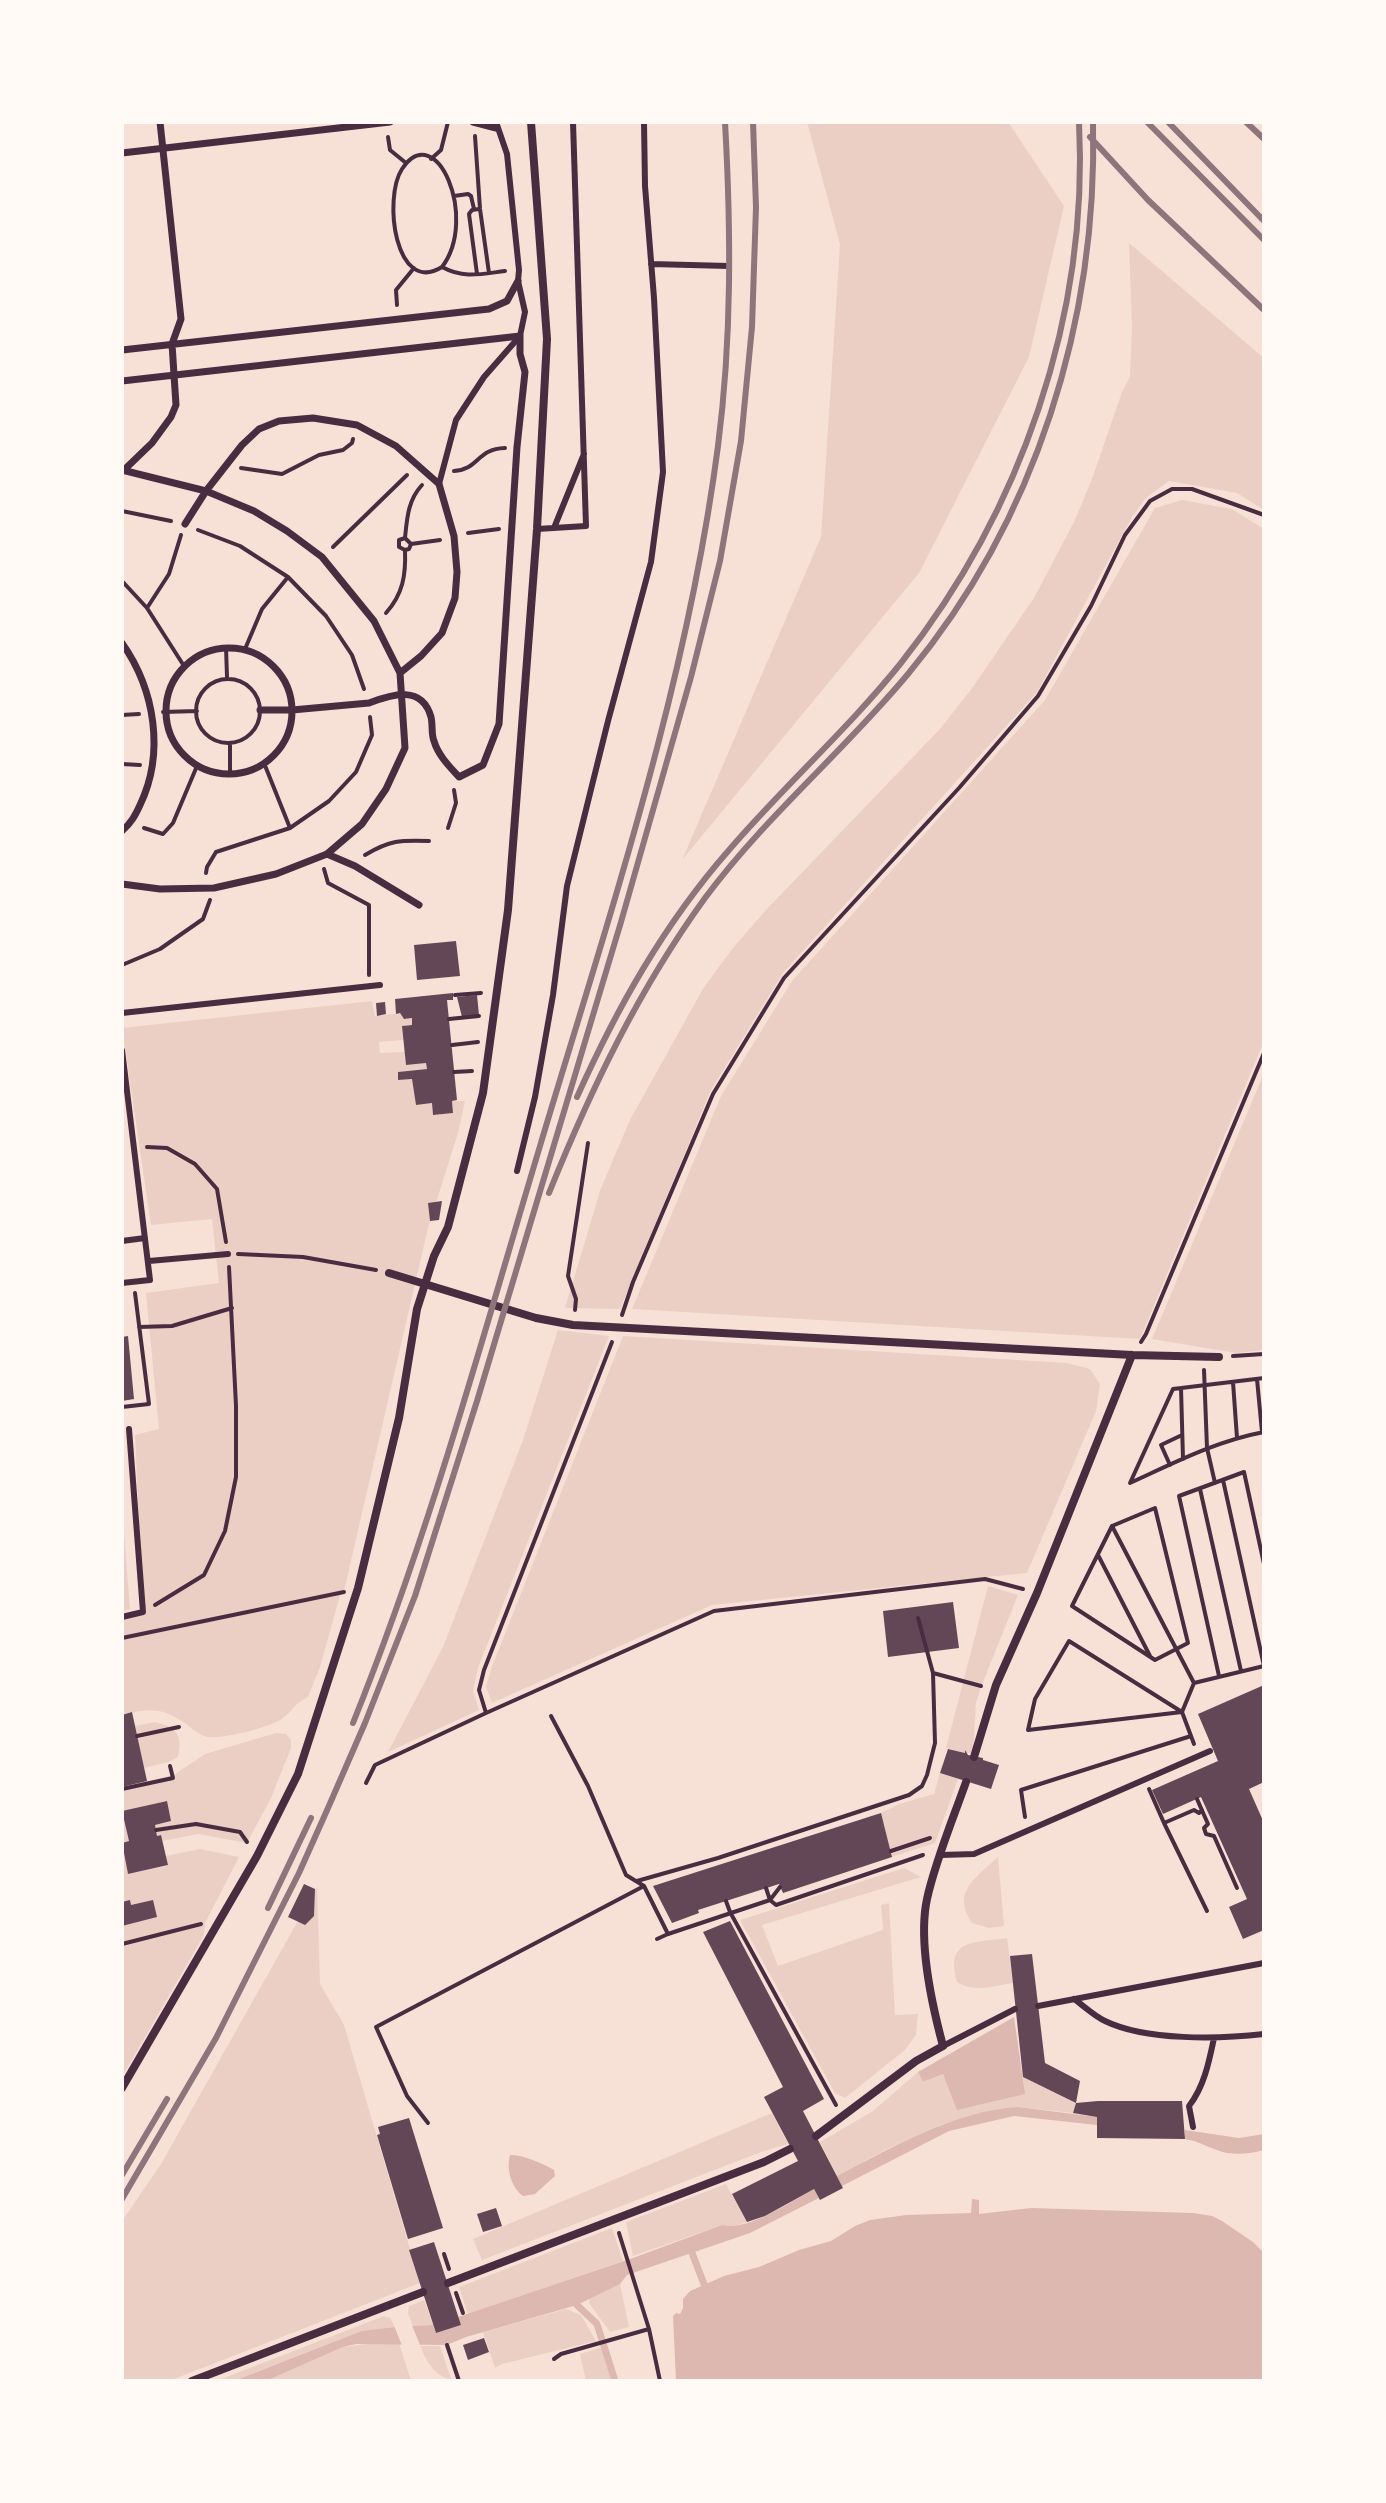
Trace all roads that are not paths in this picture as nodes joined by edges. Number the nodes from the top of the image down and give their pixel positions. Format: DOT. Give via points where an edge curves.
graph roads {
  1 [pos="160,122"];
  2 [pos="388,122"];
  3 [pos="531,122"];
  4 [pos="573,122"];
  5 [pos="644,122"];
  6 [pos="475,123"];
  7 [pos="496,125"];
  8 [pos="163,149"];
  9 [pos="122,153"];
  10 [pos="651,264"];
  11 [pos="729,266"];
  12 [pos="518,281"];
  13 [pos="520,336"];
  14 [pos="172,344"];
  15 [pos="122,350"];
  16 [pos="174,374"];
  17 [pos="122,381"];
  18 [pos="585,451"];
  19 [pos="123,470"];
  20 [pos="439,484"];
  21 [pos="206,491"];
  22 [pos="185,524"];
  23 [pos="554,528"];
  24 [pos="537,529"];
  25 [pos="122,643"];
  26 [pos="400,673"];
  27 [pos="402,695"];
  28 [pos="260,710"];
  29 [pos="292,710"];
  30 [pos="122,831"];
  31 [pos="323,855"];
  32 [pos="122,884"];
  33 [pos="419,905"];
  34 [pos="380,985"];
  35 [pos="122,1013"];
  36 [pos="122,1050"];
  37 [pos="517,1171"];
  38 [pos="145,1238"];
  39 [pos="122,1241"];
  40 [pos="228,1254"];
  41 [pos="149,1261"];
  42 [pos="389,1273"];
  43 [pos="122,1283"];
  44 [pos="426,1284"];
  45 [pos="1132,1355"];
  46 [pos="1219,1357"];
  47 [pos="129,1429"];
  48 [pos="131,1458"];
  49 [pos="122,1459"];
  50 [pos="122,1617"];
  51 [pos="1210,1751"];
  52 [pos="974,1757"];
  53 [pos="966,1782"];
  54 [pos="941,1855"];
  55 [pos="1264,1963"];
  56 [pos="1074,1999"];
  57 [pos="1038,2006"];
  58 [pos="1015,2009"];
  59 [pos="1264,2034"];
  60 [pos="1214,2038"];
  61 [pos="943,2046"];
  62 [pos="122,2088"];
  63 [pos="1193,2127"];
  64 [pos="816,2136"];
  65 [pos="790,2149"];
  66 [pos="448,2283"];
  67 [pos="423,2292"];
  68 [pos="192,2381"];
  1 -- 8 [label="street"];
  2 -- 8 [label="street"];
  3 -- 24 [label="street" via="547,339"];
  4 -- 18 [label="lane"];
  5 -- 10 [label="lane"];
  6 -- 7 [label="street"];
  7 -- 12 [label="lane" via="507,154"];
  8 -- 9 [label="street"];
  8 -- 14 [label="street" via="181,319"];
  10 -- 11 [label="lane"];
  10 -- 37 [label="lane" via="663,472 651,562 567,886 543,1053"];
  12 -- 13 [label="lane" via="525,312"];
  12 -- 14 [label="street" via="507,301 489,309"];
  13 -- 16 [label="street"];
  13 -- 20 [label="lane" via="456,420"];
  13 -- 27 [label="street" via="525,372 499,724 483,765 459,777 438,753 428,706 421,698"];
  14 -- 15 [label="street"];
  14 -- 16 [label="street"];
  16 -- 17 [label="street"];
  16 -- 19 [label="street" via="176,405 171,417"];
  18 -- 23 [label="lane"];
  18 -- 23 [label="lane" via="586,526"];
  19 -- 21 [label="street"];
  20 -- 21 [label="street" via="396,446 357,425 313,418 259,429"];
  20 -- 26 [label="street" via="454,536 455,598 442,633"];
  21 -- 22 [label="street"];
  21 -- 26 [label="street" via="254,511 322,557 374,621"];
  23 -- 24 [label="lane"];
  24 -- 44 [label="street" via="508,910 483,1093 452,1212"];
  25 -- 30 [label="street" via="146,689 155,742 148,788 131,824"];
  26 -- 27 [label="street"];
  27 -- 29 [label="street"];
  27 -- 31 [label="street" via="405,748 392,775 362,824"];
  28 -- 29 [label="street"];
  29 -- 29 [label="street" via="283,742 264,763 230,774 212,772 183,756 165,712 173,679 184,666 226,647 245,649 267,661 284,679"];
  31 -- 32 [label="street" via="276,874 214,888"];
  31 -- 33 [label="street" via="355,866"];
  34 -- 35 [label="lane"];
  36 -- 38 [label="lane"];
  38 -- 39 [label="lane"];
  38 -- 41 [label="lane"];
  40 -- 41 [label="lane"];
  41 -- 43 [label="lane" via="150,1280"];
  42 -- 44 [label="street"];
  44 -- 45 [label="street" via="573,1325"];
  44 -- 62 [label="street" via="358,1588 298,1774 257,1856"];
  45 -- 46 [label="street"];
  45 -- 52 [label="street" via="995,1690"];
  47 -- 48 [label="lane"];
  48 -- 49 [label="lane"];
  48 -- 50 [label="lane" via="143,1612"];
  51 -- 54 [label="lane" via="974,1854"];
  53 -- 54 [label="street"];
  54 -- 61 [label="street" via="926,1901 925,1940"];
  55 -- 56 [label="lane"];
  56 -- 57 [label="lane"];
  56 -- 60 [label="lane" via="1103,2020 1131,2030"];
  58 -- 61 [label="lane"];
  59 -- 60 [label="lane"];
  60 -- 63 [label="lane" via="1197,2096 1189,2106"];
  61 -- 64 [label="street"];
  65 -- 66 [label="street"];
  67 -- 68 [label="street"];
}
